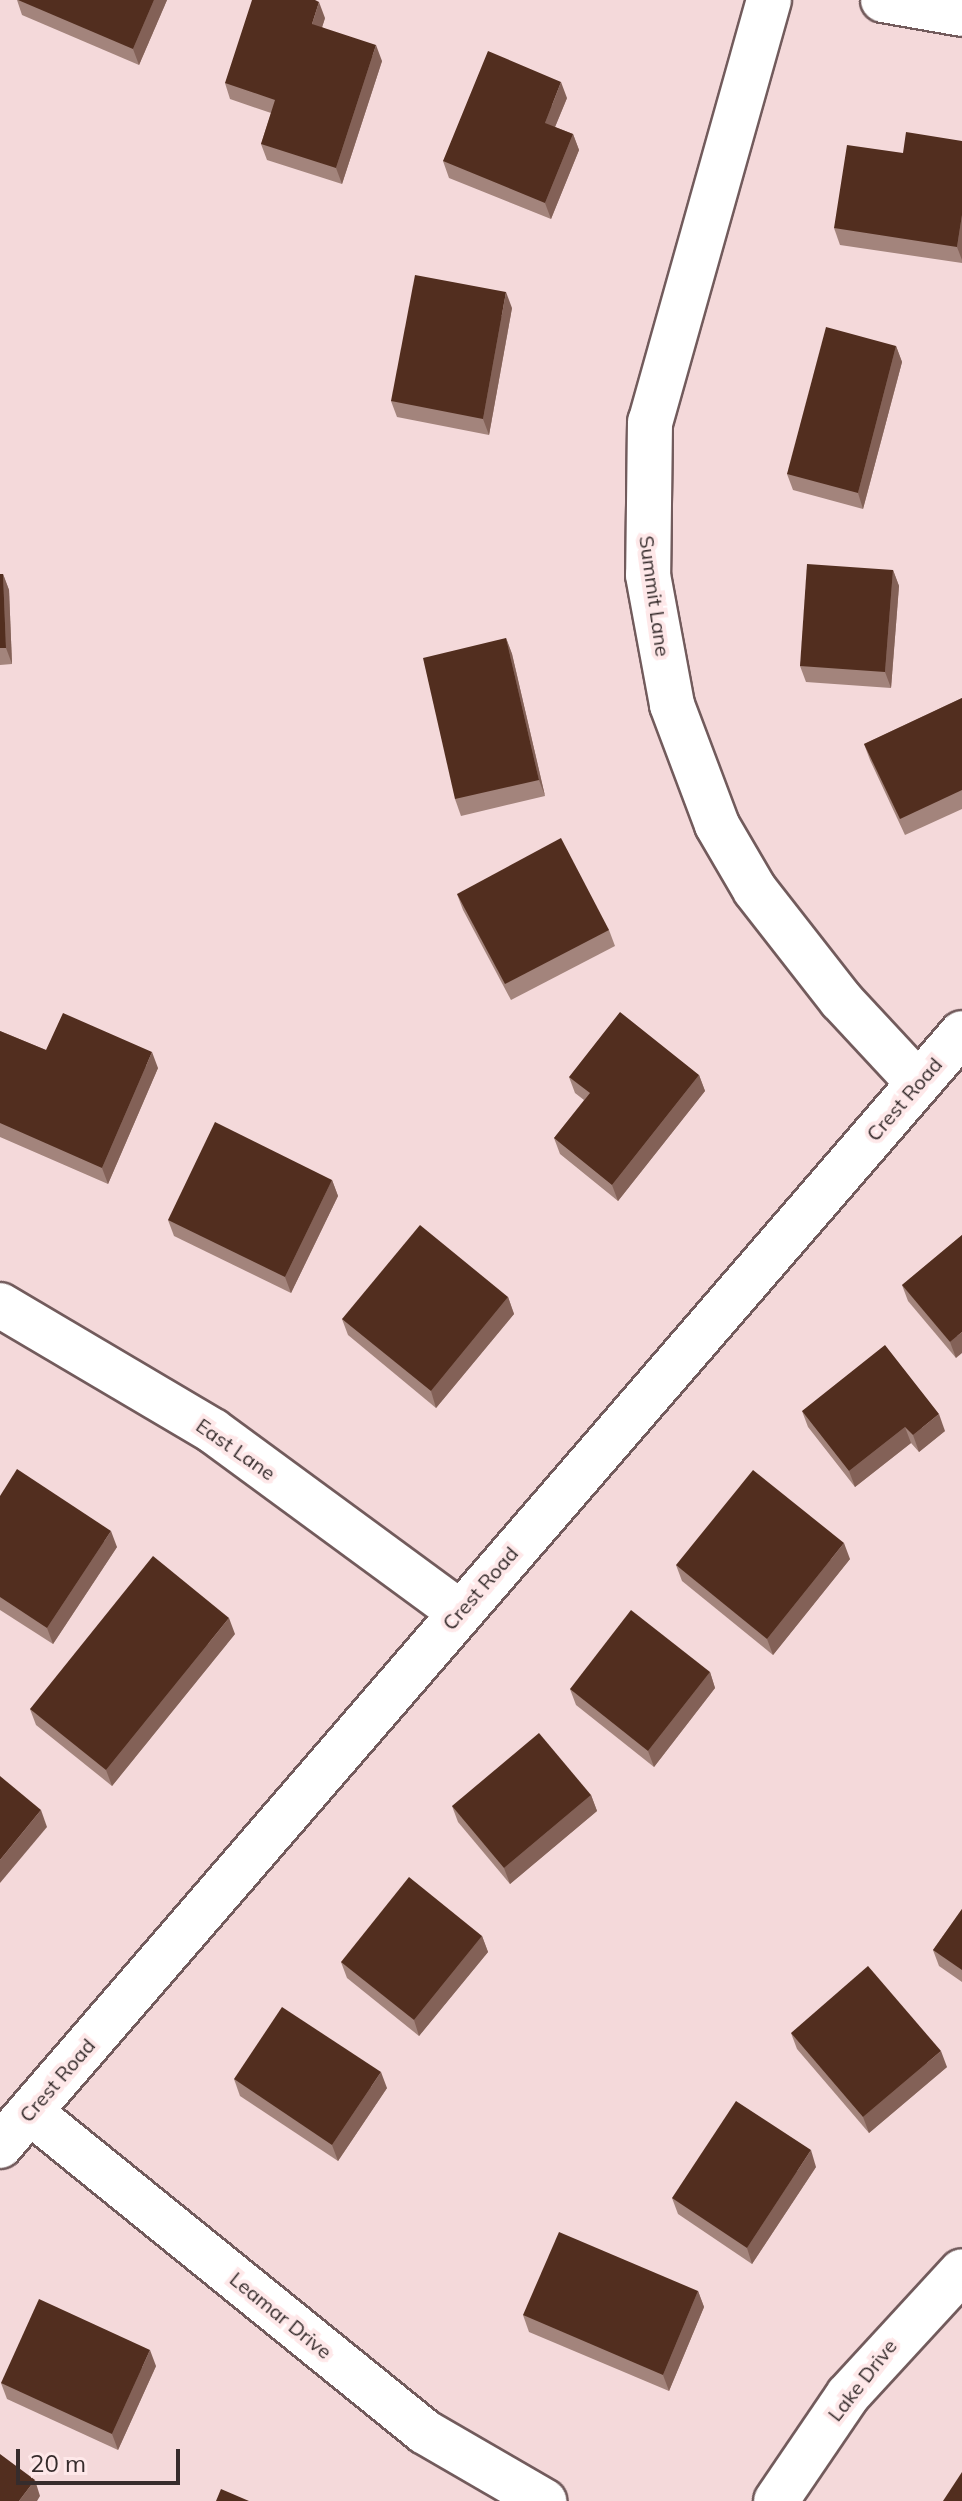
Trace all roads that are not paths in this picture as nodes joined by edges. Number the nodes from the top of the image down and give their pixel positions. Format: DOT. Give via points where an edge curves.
graph roads {
  1 [pos="769,0"];
  2 [pos="883,0"];
  3 [pos="962,14"];
  4 [pos="962,1033"];
  5 [pos="918,1083"];
  6 [pos="0,1305"];
  7 [pos="459,1612"];
  8 [pos="30,2112"];
  9 [pos="0,2146"];
  10 [pos="962,2271"];
  11 [pos="544,2501"];
  12 [pos="776,2501"];
  1 -- 5 [label="street, Summit Lane" via="650,422 648,575 672,705 717,825 755,890 841,1000"];
  2 -- 3 [label="street"];
  4 -- 5 [label="street, Crest Road"];
  5 -- 7 [label="street, Crest Road"];
  6 -- 7 [label="street, East Lane" via="213,1431"];
  7 -- 8 [label="street, Crest Road"];
  8 -- 9 [label="street, Crest Road"];
  8 -- 11 [label="street, Leamar Drive" via="425,2432"];
  10 -- 12 [label="street, Lake Drive" via="848,2395"];
}
